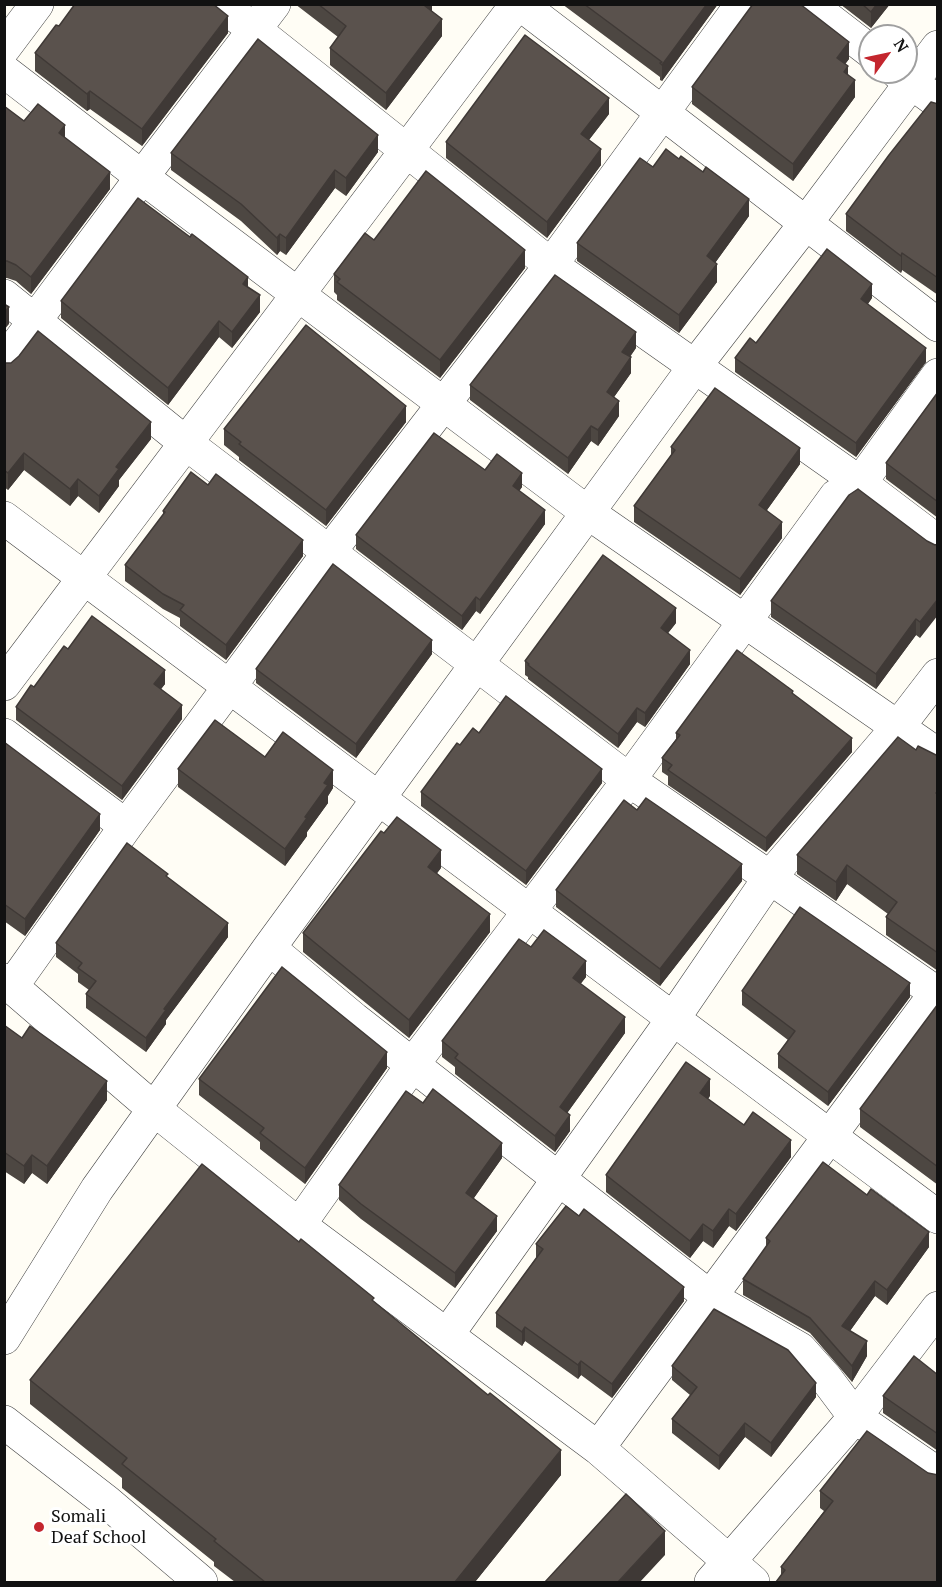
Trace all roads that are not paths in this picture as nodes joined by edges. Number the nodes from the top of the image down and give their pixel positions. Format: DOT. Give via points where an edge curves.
graph roads {
  1 [pos="37,4"];
  2 [pos="220,4"];
  3 [pos="518,4"];
  4 [pos="742,4"];
  5 [pos="809,4"];
  6 [pos="264,17"];
  7 [pos="858,42"];
  8 [pos="938,47"];
  9 [pos="4,48"];
  10 [pos="918,65"];
  11 [pos="4,71"];
  12 [pos="899,84"];
  13 [pos="914,84"];
  14 [pos="938,102"];
  15 [pos="663,112"];
  16 [pos="407,152"];
  17 [pos="142,177"];
  18 [pos="806,223"];
  19 [pos="551,265"];
  20 [pos="298,293"];
  21 [pos="4,296"];
  22 [pos="36,320"];
  23 [pos="938,325"];
  24 [pos="4,362"];
  25 [pos="695,366"];
  26 [pos="938,375"];
  27 [pos="443,404"];
  28 [pos="187,444"];
  29 [pos="860,483"];
  30 [pos="587,512"];
  31 [pos="4,518"];
  32 [pos="938,542"];
  33 [pos="330,551"];
  34 [pos="86,578"];
  35 [pos="746,622"];
  36 [pos="477,665"];
  37 [pos="938,675"];
  38 [pos="4,684"];
  39 [pos="231,687"];
  40 [pos="898,727"];
  41 [pos="4,735"];
  42 [pos="938,755"];
  43 [pos="629,780"];
  44 [pos="379,798"];
  45 [pos="126,826"];
  46 [pos="770,877"];
  47 [pos="530,912"];
  48 [pos="269,948"];
  49 [pos="8,983"];
  50 [pos="937,994"];
  51 [pos="673,1019"];
  52 [pos="413,1064"];
  53 [pos="154,1110"];
  54 [pos="829,1136"];
  55 [pos="558,1180"];
  56 [pos="938,1217"];
  57 [pos="299,1225"];
  58 [pos="710,1297"];
  59 [pos="938,1308"];
  60 [pos="447,1335"];
  61 [pos="4,1338"];
  62 [pos="855,1417"];
  63 [pos="4,1422"];
  64 [pos="598,1448"];
  65 [pos="938,1474"];
  66 [pos="719,1572"];
  67 [pos="201,1582"];
  68 [pos="753,1582"];
  1 -- 9 [label="street"];
  2 -- 6 [label="street"];
  3 -- 15 [label="street"];
  3 -- 16 [label="street"];
  4 -- 15 [label="street"];
  5 -- 7 [label="street"];
  6 -- 16 [label="street"];
  6 -- 17 [label="street"];
  8 -- 10 [label="street"];
  11 -- 17 [label="street"];
  12 -- 18 [label="street"];
  13 -- 14 [label="street"];
  15 -- 18 [label="street"];
  15 -- 19 [label="street"];
  16 -- 19 [label="street"];
  16 -- 20 [label="street"];
  17 -- 20 [label="street"];
  17 -- 22 [label="street"];
  18 -- 23 [label="street"];
  18 -- 25 [label="street"];
  19 -- 25 [label="street"];
  19 -- 27 [label="street"];
  20 -- 27 [label="street"];
  20 -- 28 [label="street"];
  21 -- 22 [label="street"];
  22 -- 24 [label="street"];
  22 -- 28 [label="street"];
  25 -- 29 [label="street"];
  25 -- 30 [label="street"];
  26 -- 29 [label="street"];
  27 -- 30 [label="street"];
  27 -- 33 [label="street"];
  28 -- 33 [label="street"];
  28 -- 34 [label="street"];
  29 -- 32 [label="street"];
  29 -- 35 [label="street" via="836,496"];
  30 -- 35 [label="street"];
  30 -- 36 [label="street"];
  31 -- 34 [label="street"];
  33 -- 36 [label="street"];
  33 -- 39 [label="street"];
  34 -- 38 [label="street"];
  34 -- 39 [label="street"];
  35 -- 40 [label="street"];
  35 -- 43 [label="street"];
  36 -- 43 [label="street"];
  36 -- 44 [label="street"];
  37 -- 40 [label="street"];
  39 -- 44 [label="street"];
  39 -- 45 [label="street"];
  40 -- 42 [label="street"];
  40 -- 46 [label="street"];
  41 -- 45 [label="street"];
  43 -- 46 [label="street"];
  43 -- 47 [label="street"];
  44 -- 47 [label="street"];
  44 -- 48 [label="street"];
  45 -- 49 [label="street"];
  46 -- 50 [label="street"];
  46 -- 51 [label="street"];
  47 -- 51 [label="street"];
  47 -- 52 [label="street"];
  48 -- 52 [label="street"];
  48 -- 53 [label="street"];
  49 -- 53 [label="street"];
  50 -- 54 [label="street"];
  51 -- 54 [label="street"];
  51 -- 55 [label="street"];
  52 -- 55 [label="street"];
  52 -- 57 [label="street"];
  53 -- 57 [label="street"];
  53 -- 61 [label="street" via="97,1189"];
  54 -- 56 [label="street"];
  54 -- 58 [label="street"];
  55 -- 58 [label="street"];
  55 -- 60 [label="street"];
  57 -- 60 [label="street"];
  58 -- 62 [label="street" via="800,1349"];
  58 -- 64 [label="street"];
  59 -- 62 [label="street"];
  60 -- 64 [label="street"];
  62 -- 65 [label="street"];
  62 -- 66 [label="street"];
  63 -- 67 [label="street"];
  64 -- 66 [label="street"];
  66 -- 68 [label="street"];
}
